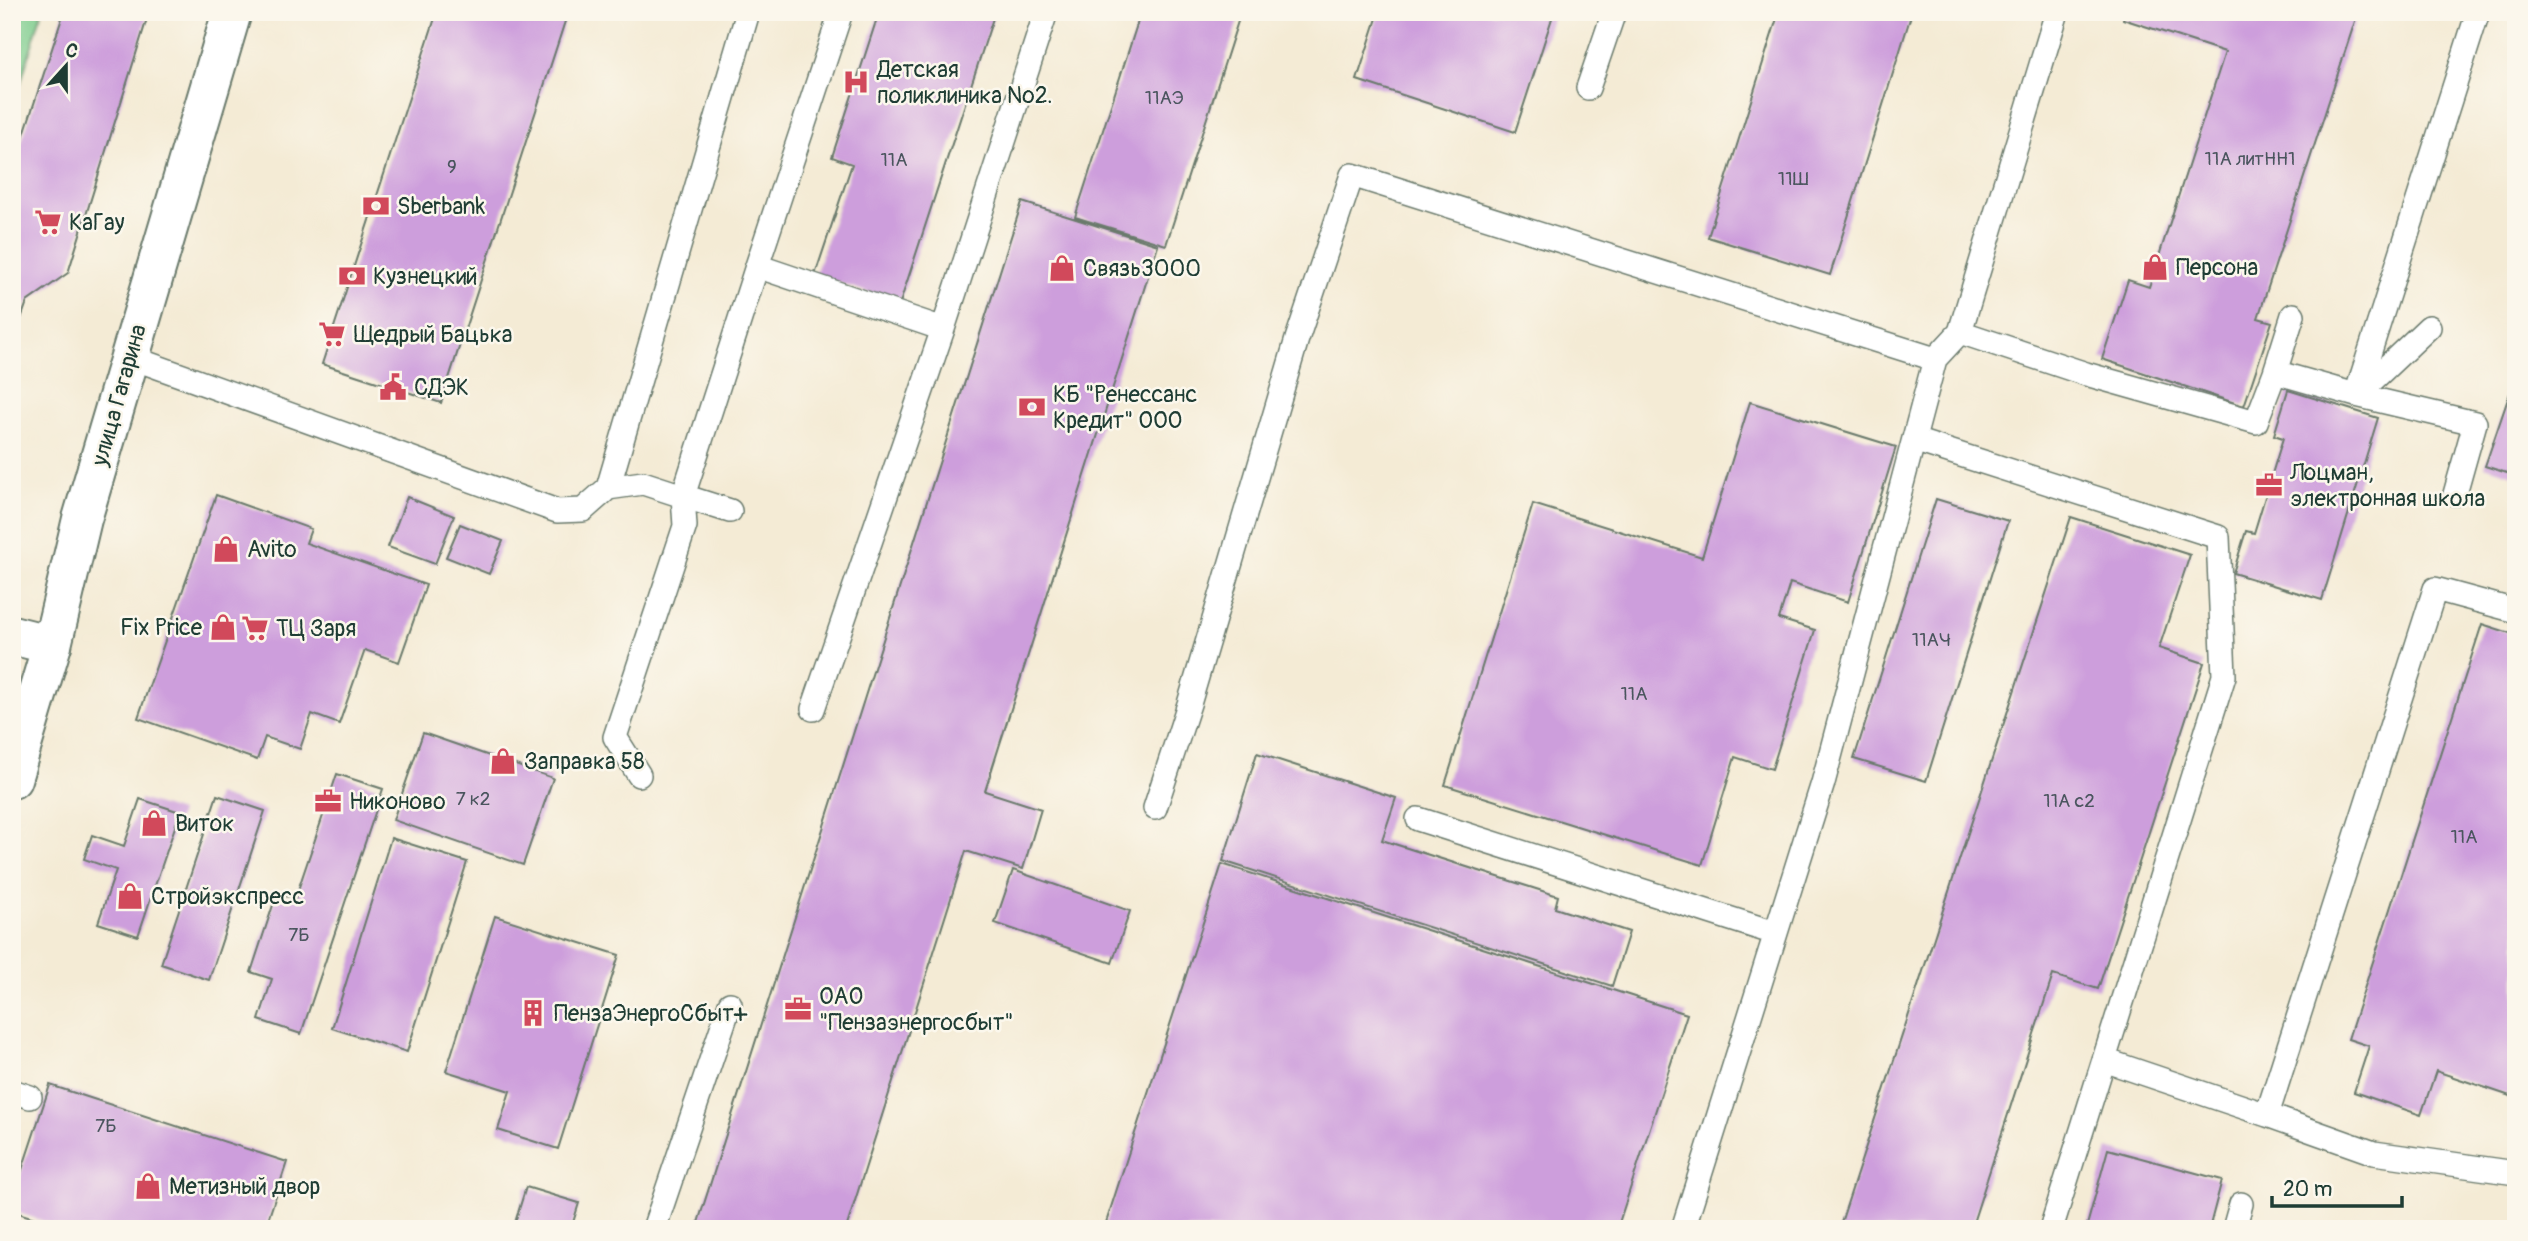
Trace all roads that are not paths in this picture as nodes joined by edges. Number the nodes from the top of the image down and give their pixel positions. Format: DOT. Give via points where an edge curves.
graph roads {
  1 [pos="232,12"];
  2 [pos="748,12"];
  3 [pos="841,12"];
  4 [pos="1046,12"];
  5 [pos="1615,12"];
  6 [pos="2057,12"];
  7 [pos="2478,12"];
  8 [pos="1588,88"];
  9 [pos="757,266"];
  10 [pos="2293,315"];
  11 [pos="2429,327"];
  12 [pos="943,329"];
  13 [pos="1960,332"];
  14 [pos="130,357"];
  15 [pos="1935,359"];
  16 [pos="2275,372"];
  17 [pos="2356,396"];
  18 [pos="1914,440"];
  19 [pos="608,488"];
  20 [pos="2455,494"];
  21 [pos="682,496"];
  22 [pos="730,511"];
  23 [pos="2516,611"];
  24 [pos="12,635"];
  25 [pos="52,645"];
  26 [pos="813,709"];
  27 [pos="639,775"];
  28 [pos="12,779"];
  29 [pos="1155,808"];
  30 [pos="1418,819"];
  31 [pos="1775,933"];
  32 [pos="730,1004"];
  33 [pos="2104,1060"];
  34 [pos="2267,1115"];
  35 [pos="2516,1173"];
  36 [pos="2241,1204"];
  37 [pos="654,1229"];
  38 [pos="1683,1229"];
  39 [pos="2051,1229"];
  40 [pos="2234,1229"];
  1 -- 14 [label="main road, улица Гагарина"];
  2 -- 19 [label="lane"];
  3 -- 9 [label="lane"];
  4 -- 12 [label="lane"];
  5 -- 8 [label="lane"];
  6 -- 13 [label="lane"];
  7 -- 17 [label="lane"];
  9 -- 12 [label="lane"];
  9 -- 21 [label="lane"];
  10 -- 16 [label="lane"];
  11 -- 17 [label="lane"];
  12 -- 26 [label="lane"];
  13 -- 15 [label="lane"];
  13 -- 16 [label="lane" via="2086,374 2256,422"];
  14 -- 19 [label="lane" via="557,511 583,510"];
  14 -- 25 [label="main road, улица Гагарина" via="82,519"];
  15 -- 18 [label="lane"];
  15 -- 29 [label="lane" via="1352,175 1297,339"];
  16 -- 17 [label="lane"];
  17 -- 20 [label="lane" via="2475,424"];
  18 -- 31 [label="lane" via="1823,783"];
  18 -- 33 [label="lane" via="2218,537 2224,676"];
  19 -- 21 [label="lane" via="643,483"];
  21 -- 22 [label="lane"];
  21 -- 27 [label="lane" via="685,526 615,737"];
  23 -- 34 [label="lane" via="2435,589"];
  24 -- 25 [label="main road"];
  25 -- 28 [label="main road, улица Гагарина"];
  30 -- 31 [label="lane"];
  31 -- 38 [label="lane"];
  32 -- 37 [label="lane"];
  33 -- 34 [label="lane"];
  33 -- 39 [label="lane"];
  34 -- 35 [label="lane" via="2374,1153"];
  36 -- 40 [label="lane"];
}
